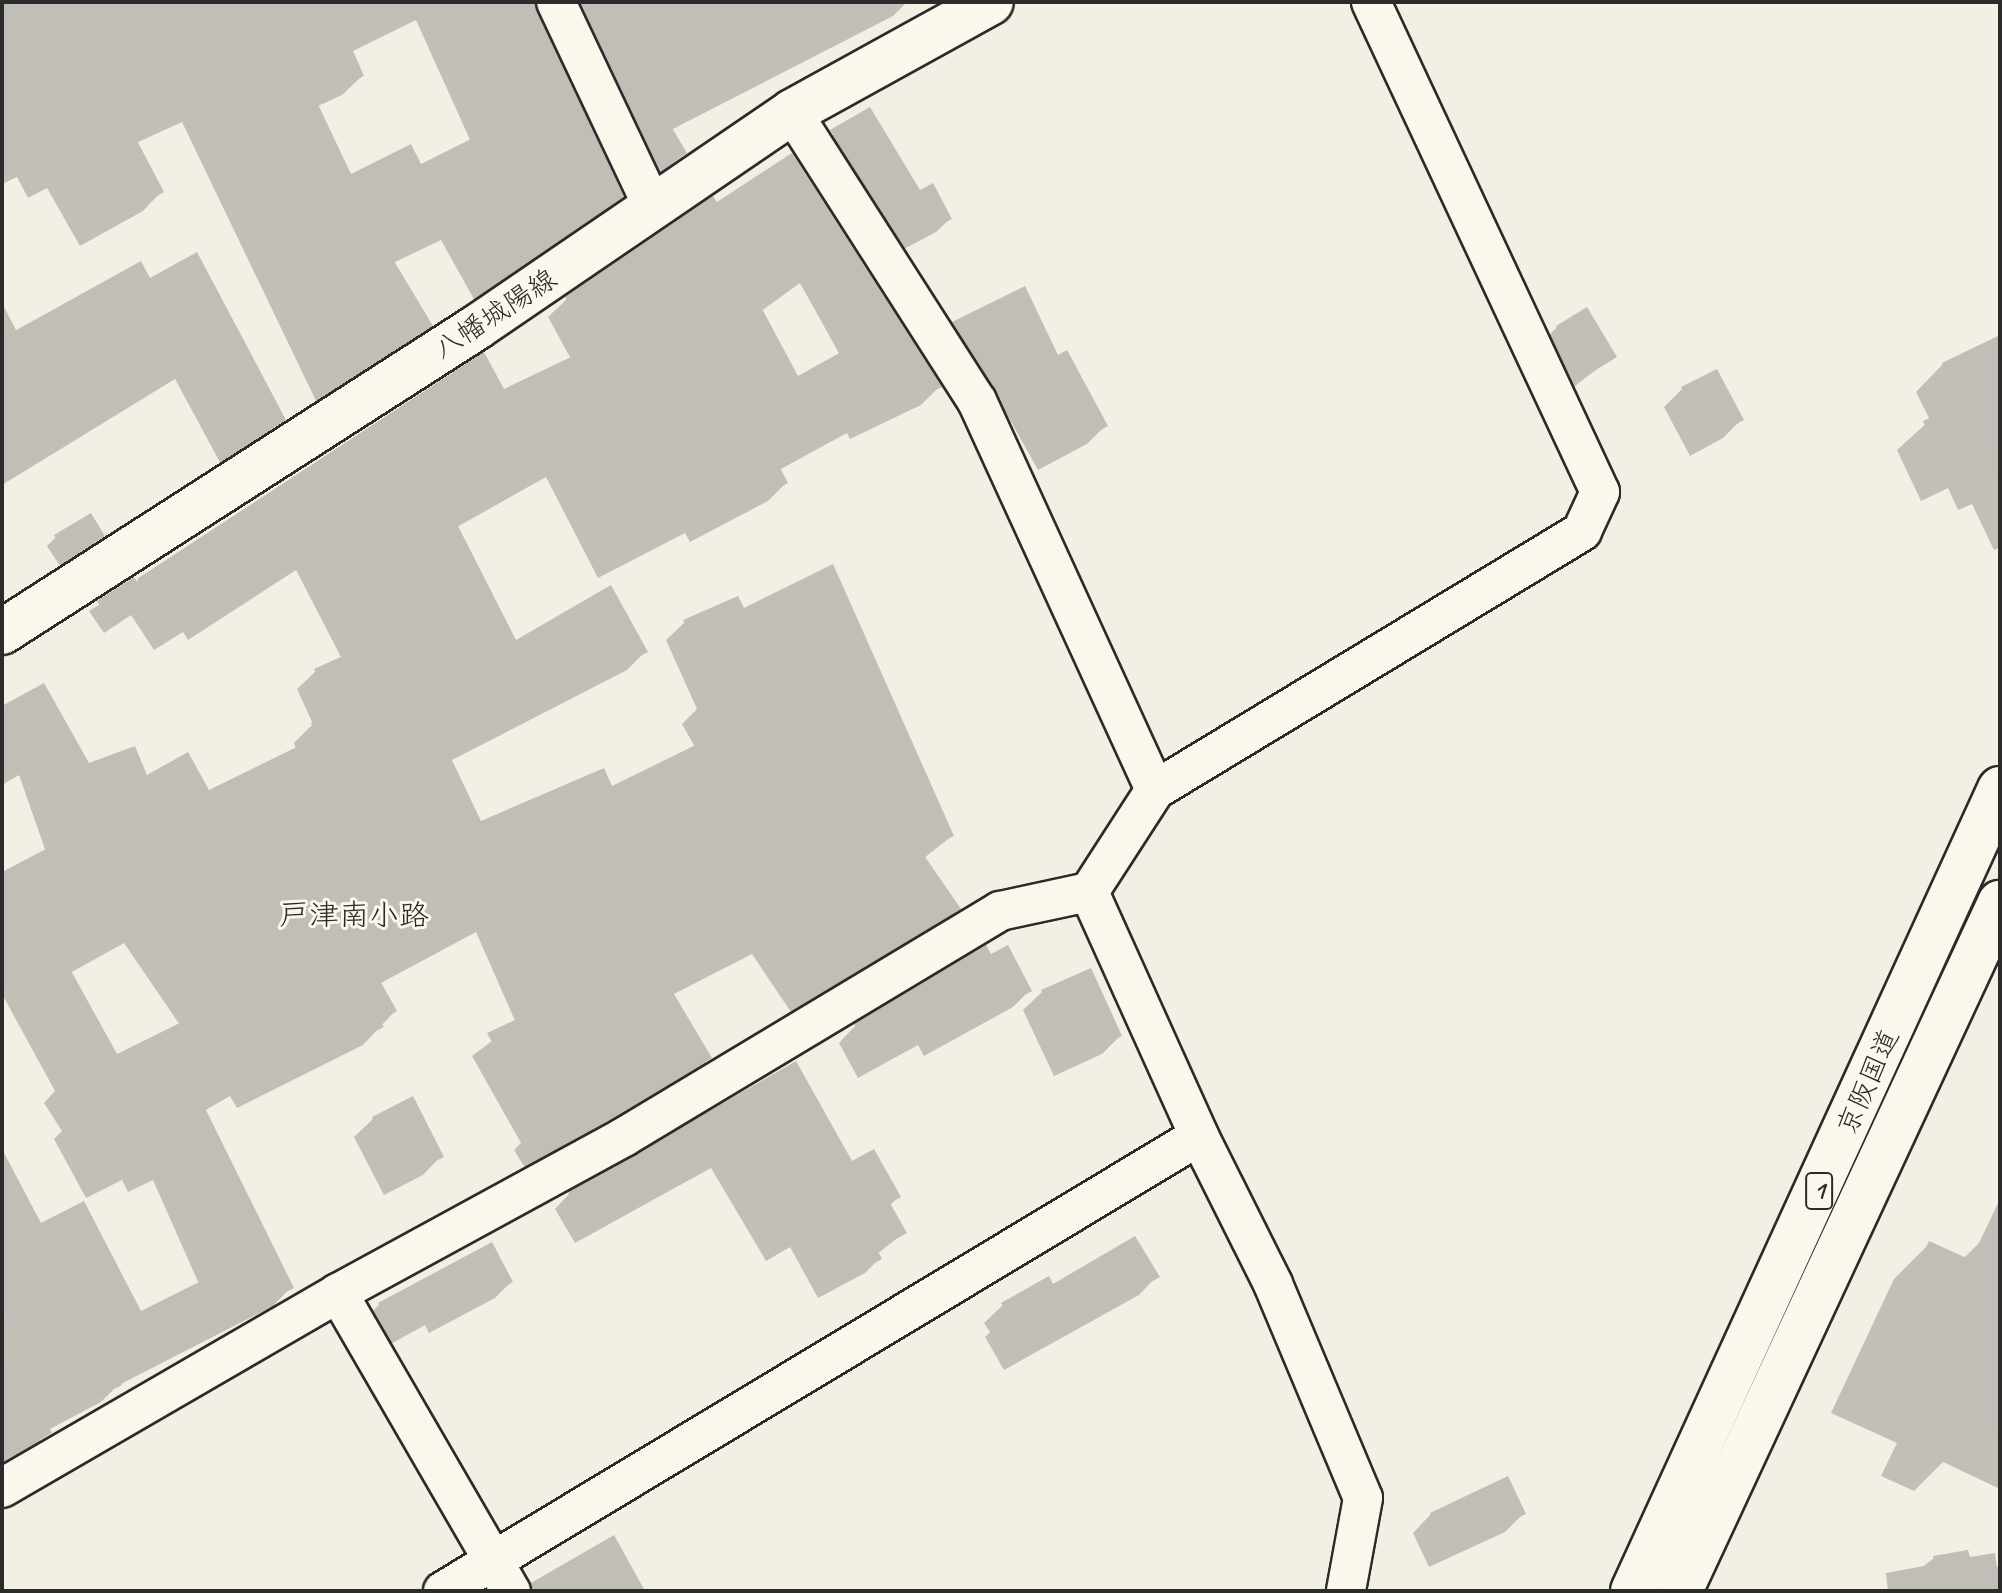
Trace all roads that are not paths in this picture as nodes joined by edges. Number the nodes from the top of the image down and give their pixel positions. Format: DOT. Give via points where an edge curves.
graph roads {
  1 [pos="556,2"];
  2 [pos="991,2"];
  3 [pos="1371,2"];
  4 [pos="792,112"];
  5 [pos="654,209"];
  6 [pos="5,623"];
  7 [pos="2000,789"];
  8 [pos="1155,790"];
  9 [pos="1089,892"];
  10 [pos="2000,903"];
  11 [pos="1199,1136"];
  12 [pos="338,1293"];
  13 [pos="2,1488"];
  14 [pos="503,1576"];
  15 [pos="443,1591"];
  16 [pos="1346,1591"];
  17 [pos="1633,1591"];
  18 [pos="1680,1591"];
  1 -- 5 [label="street"];
  2 -- 4 [label="main road, 八幡城陽線"];
  3 -- 8 [label="street" via="1600,492 1582,531"];
  4 -- 5 [label="main road, 八幡城陽線"];
  4 -- 8 [label="street" via="977,401"];
  5 -- 6 [label="main road, 八幡城陽線"];
  7 -- 17 [label="main road, 京阪国道 / 1"];
  8 -- 9 [label="street"];
  9 -- 11 [label="street"];
  9 -- 12 [label="street" via="1000,911 624,1137"];
  10 -- 18 [label="main road, 京阪国道 / 1"];
  11 -- 14 [label="street"];
  11 -- 16 [label="street" via="1273,1284 1363,1498"];
  12 -- 13 [label="street"];
  12 -- 14 [label="street"];
  14 -- 15 [label="street"];
}
